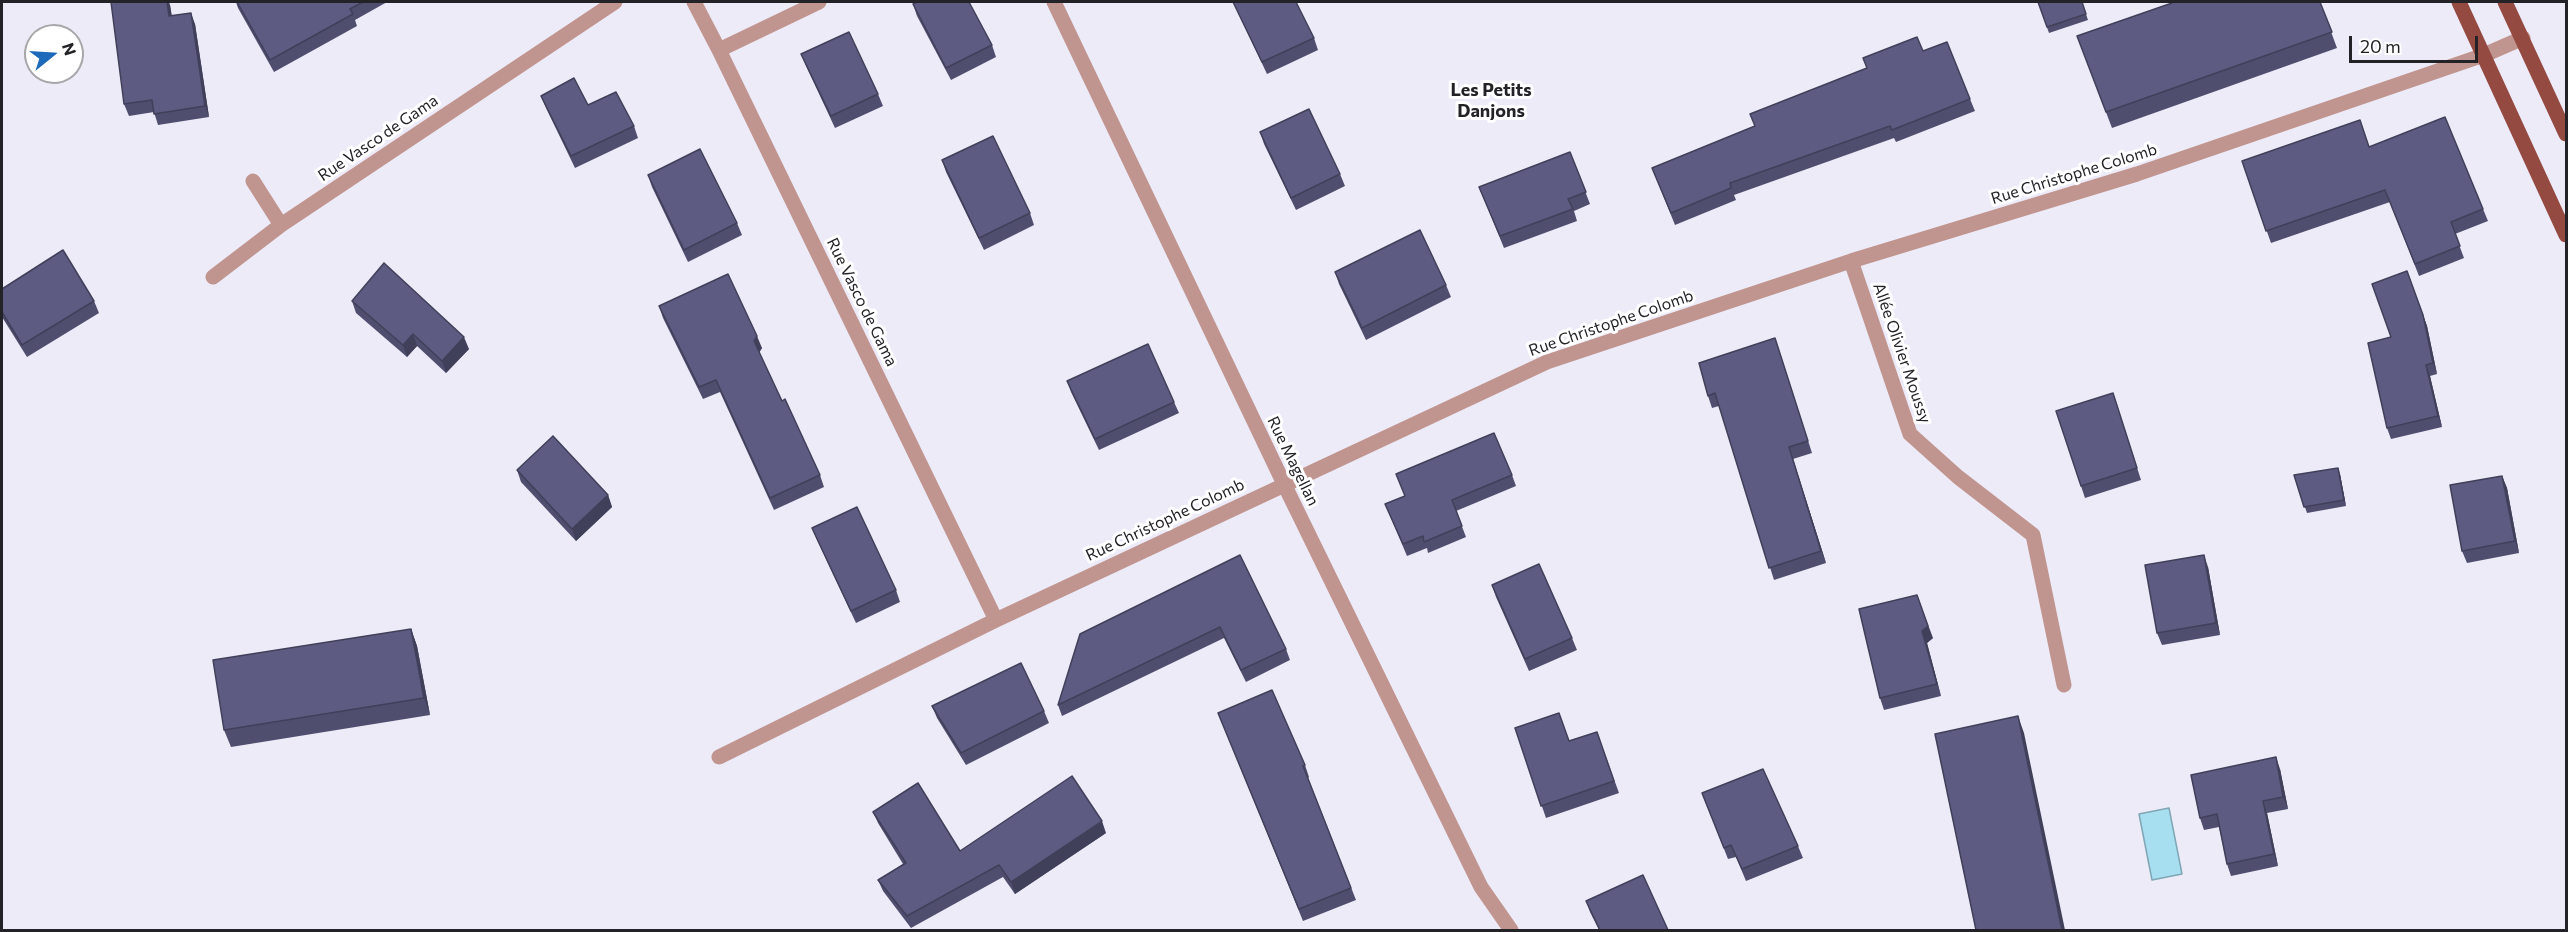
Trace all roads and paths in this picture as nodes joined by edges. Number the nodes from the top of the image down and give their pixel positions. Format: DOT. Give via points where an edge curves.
graph roads {
  1 [pos="615,2"];
  2 [pos="694,2"];
  3 [pos="819,2"];
  4 [pos="1054,2"];
  5 [pos="2459,2"];
  6 [pos="2505,2"];
  7 [pos="2523,38"];
  8 [pos="720,50"];
  9 [pos="2484,55"];
  10 [pos="2566,134"];
  11 [pos="253,181"];
  12 [pos="281,225"];
  13 [pos="2566,235"];
  14 [pos="1851,261"];
  15 [pos="213,277"];
  16 [pos="1284,484"];
  17 [pos="996,620"];
  18 [pos="2064,685"];
  19 [pos="719,757"];
  20 [pos="1511,930"];
  1 -- 12 [label="street, Rue Vasco de Gama"];
  2 -- 8 [label="street, Rue Vasco de Gama"];
  3 -- 8 [label="street"];
  4 -- 16 [label="street, Rue Magellan"];
  5 -- 9 [label="main road"];
  6 -- 7 [label="main road"];
  7 -- 9 [label="street, Rue Christophe Colomb"];
  7 -- 10 [label="main road"];
  8 -- 17 [label="street, Rue Vasco de Gama"];
  9 -- 13 [label="main road"];
  9 -- 14 [label="street, Rue Christophe Colomb" via="2138,174"];
  11 -- 12 [label="street"];
  12 -- 15 [label="street, Rue Vasco de Gama"];
  14 -- 16 [label="street, Rue Christophe Colomb" via="1547,362"];
  14 -- 18 [label="street, Allée Olivier Moussy" via="1910,434 2032,535"];
  16 -- 17 [label="street, Rue Christophe Colomb"];
  16 -- 20 [label="street, Rue Magellan" via="1481,887"];
  17 -- 19 [label="street, Rue Christophe Colomb"];
}
